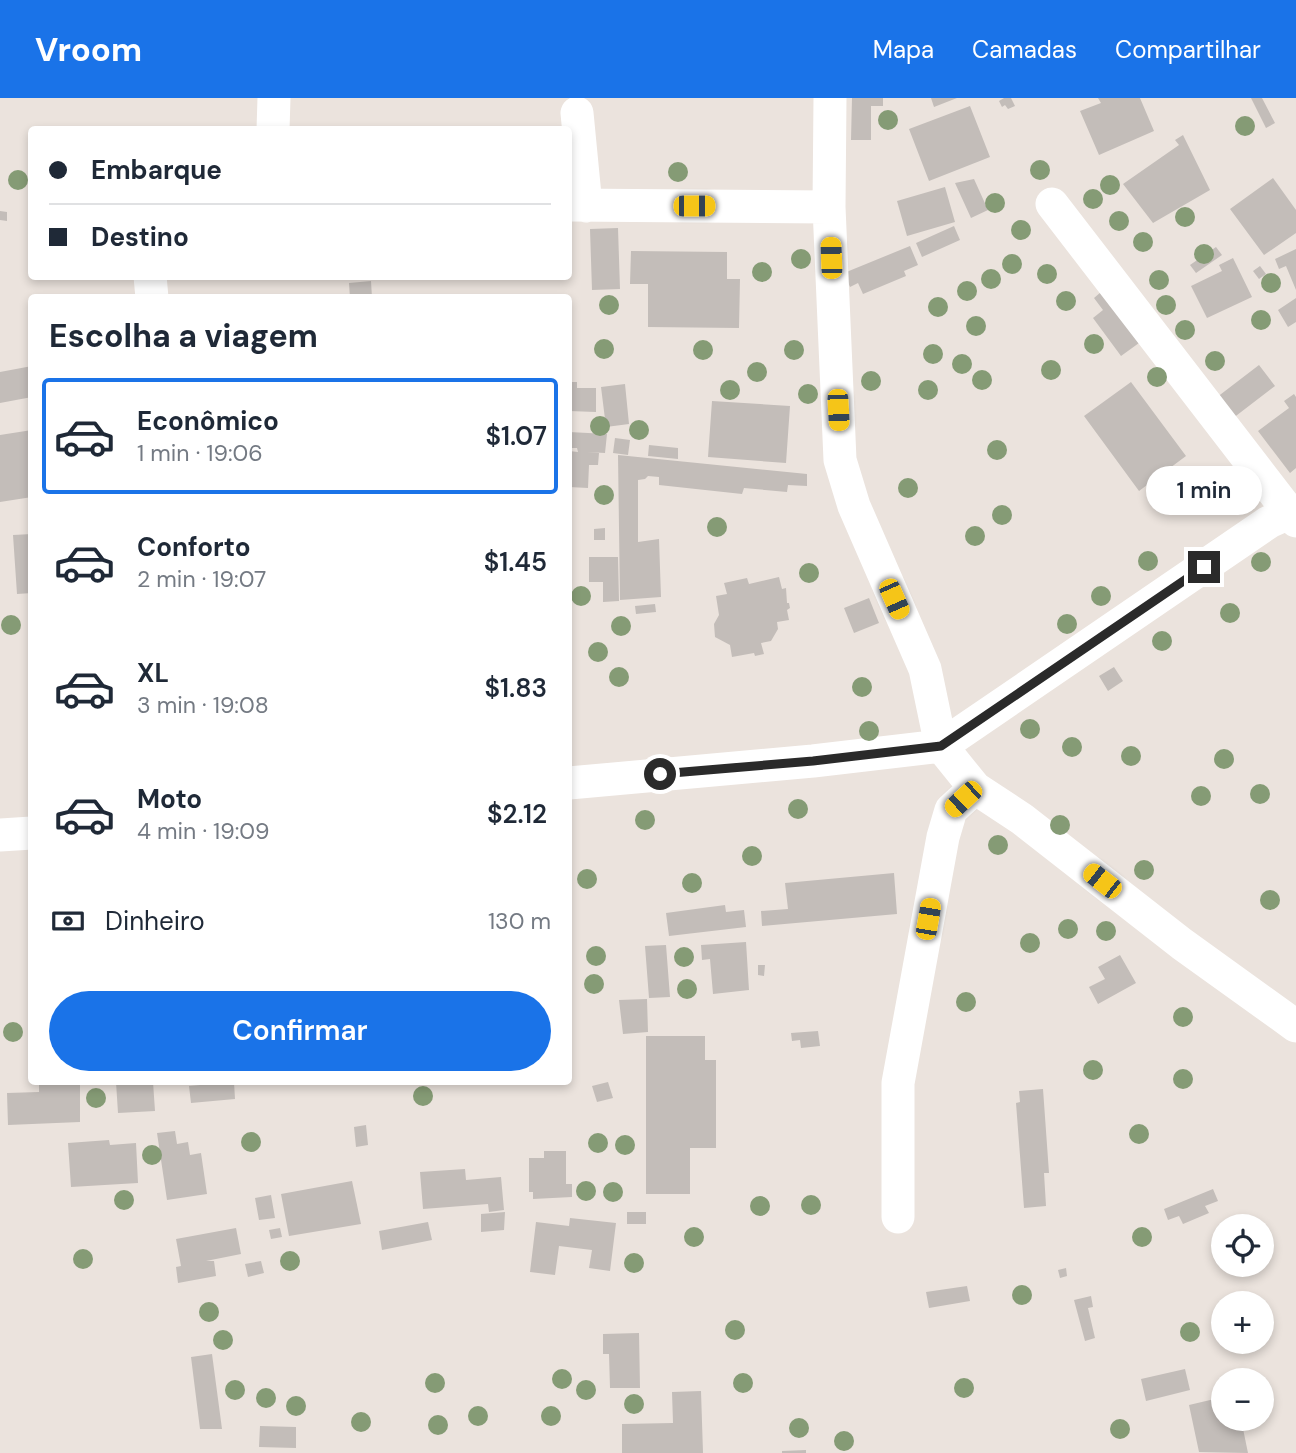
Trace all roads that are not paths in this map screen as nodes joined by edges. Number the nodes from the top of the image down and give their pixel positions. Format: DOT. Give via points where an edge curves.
graph roads {
  1 [pos="274,98"];
  2 [pos="830,98"];
  3 [pos="577,113"];
  4 [pos="273,126"];
  5 [pos="1052,204"];
  6 [pos="577,205"];
  7 [pos="829,207"];
  8 [pos="1294,514"];
  9 [pos="941,746"];
  10 [pos="572,783"];
  11 [pos="975,788"];
  12 [pos="28,833"];
  13 [pos="0,835"];
  14 [pos="1296,1026"];
  15 [pos="898,1217"];
  1 -- 4 [label="street"];
  2 -- 7 [label="street"];
  3 -- 6 [label="street"];
  5 -- 8 [label="street"];
  6 -- 7 [label="street"];
  7 -- 9 [label="street" via="840,460 853,506 925,668"];
  8 -- 9 [label="street" via="1269,522"];
  9 -- 10 [label="street"];
  9 -- 11 [label="street"];
  11 -- 14 [label="street"];
  11 -- 15 [label="street" via="951,810 943,837 898,1083"];
  12 -- 13 [label="street"];
}
